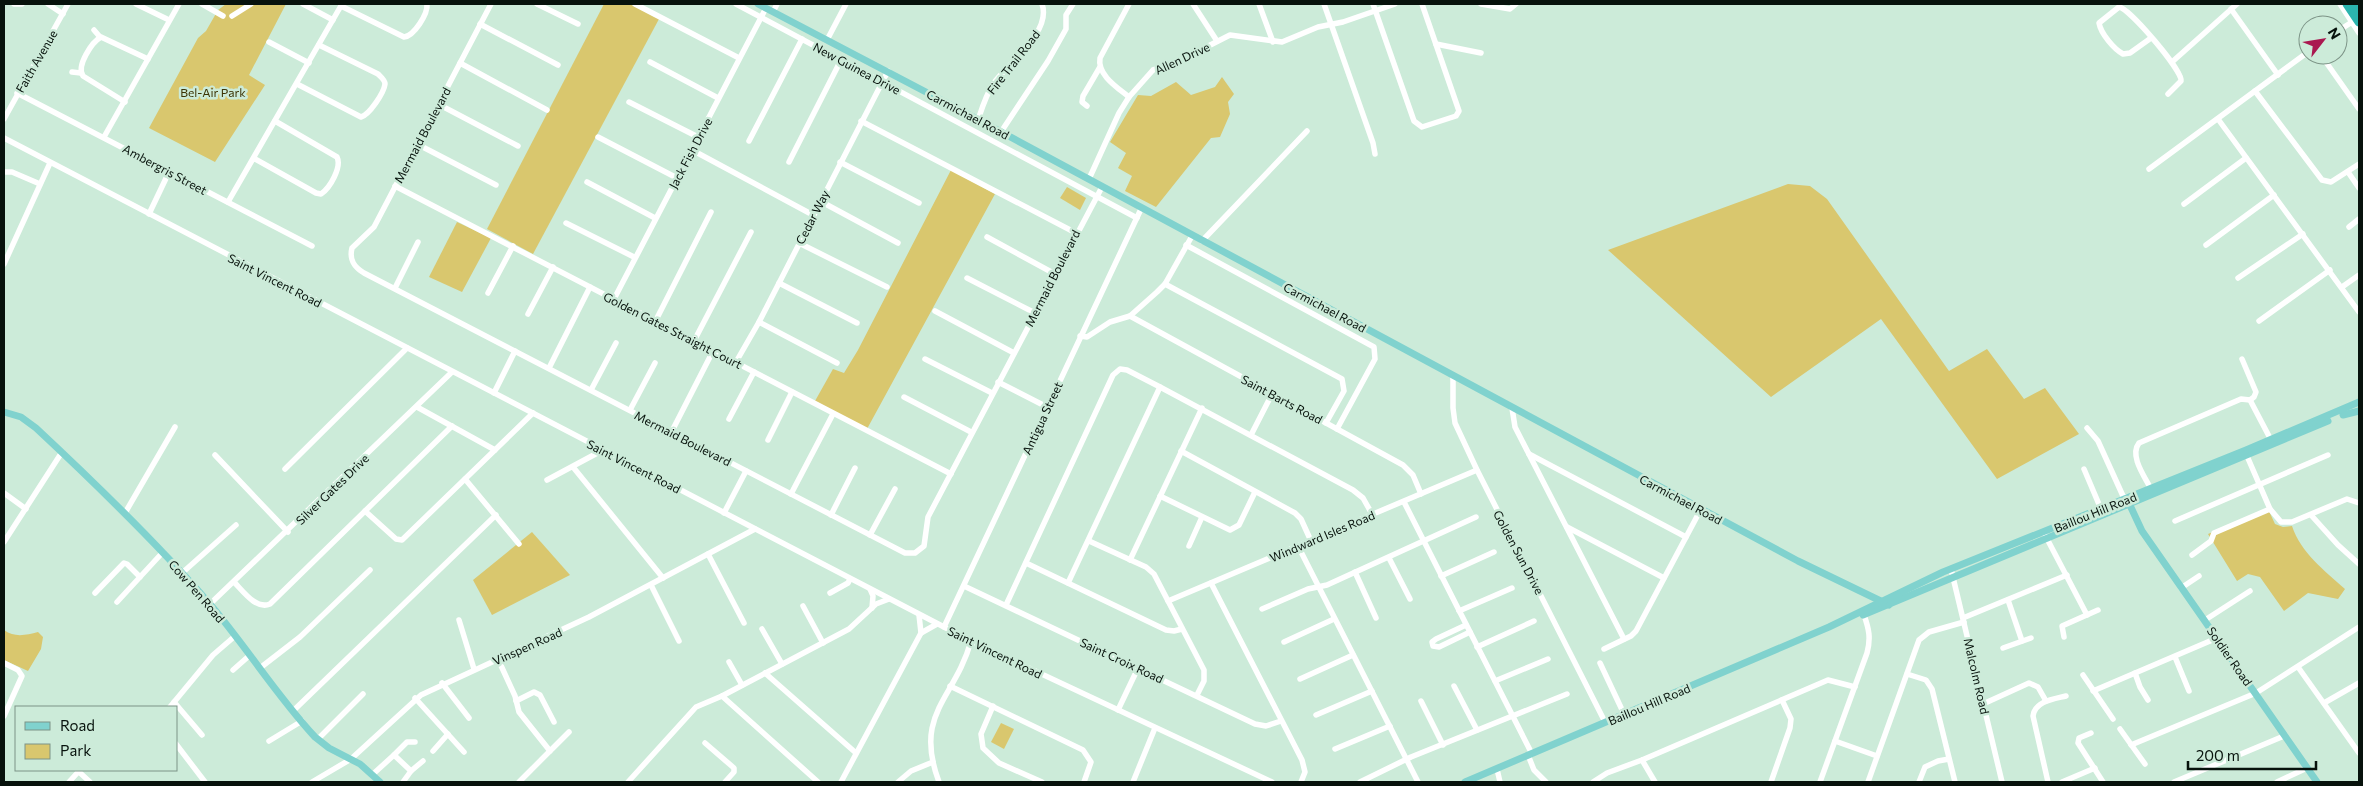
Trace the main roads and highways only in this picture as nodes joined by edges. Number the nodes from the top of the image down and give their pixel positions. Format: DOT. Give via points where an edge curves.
graph roads {
  1 [pos="758,4"];
  2 [pos="2347,4"];
  3 [pos="2355,4"];
  4 [pos="2359,11"];
  5 [pos="2355,22"];
  6 [pos="2359,402"];
  7 [pos="2359,411"];
  8 [pos="4,412"];
  9 [pos="2125,501"];
  10 [pos="2045,536"];
  11 [pos="1952,573"];
  12 [pos="1895,594"];
  13 [pos="1870,596"];
  14 [pos="1881,602"];
  15 [pos="1889,605"];
  16 [pos="1832,625"];
  17 [pos="380,782"];
  18 [pos="1465,782"];
  19 [pos="2317,782"];
  1 -- 13 [label="main road, Carmichael Road" via="1798,562"];
  2 -- 5 [label="highway"];
  3 -- 4 [label="highway"];
  6 -- 9 [label="main road, Baillou Hill Road"];
  7 -- 9 [label="main road, Baillou Hill Road"];
  8 -- 17 [label="main road, Cow Pen Road" via="24,419 62,452 163,552 210,604 318,739"];
  9 -- 10 [label="main road, Baillou Hill Road"];
  9 -- 10 [label="main road, Baillou Hill Road"];
  9 -- 19 [label="main road, Soldier Road" via="2142,531"];
  10 -- 11 [label="main road, Baillou Hill Road"];
  11 -- 12 [label="main road, Baillou Hill Road"];
  11 -- 15 [label="main road, Baillou Hill Road"];
  12 -- 13 [label="main road, Carmichael Road"];
  12 -- 14 [label="main road, Baillou Hill Road"];
  13 -- 14 [label="main road"];
  14 -- 15 [label="main road"];
  14 -- 16 [label="main road, Baillou Hill Road"];
  15 -- 16 [label="main road, Baillou Hill Road"];
  16 -- 18 [label="main road, Baillou Hill Road"];
}
